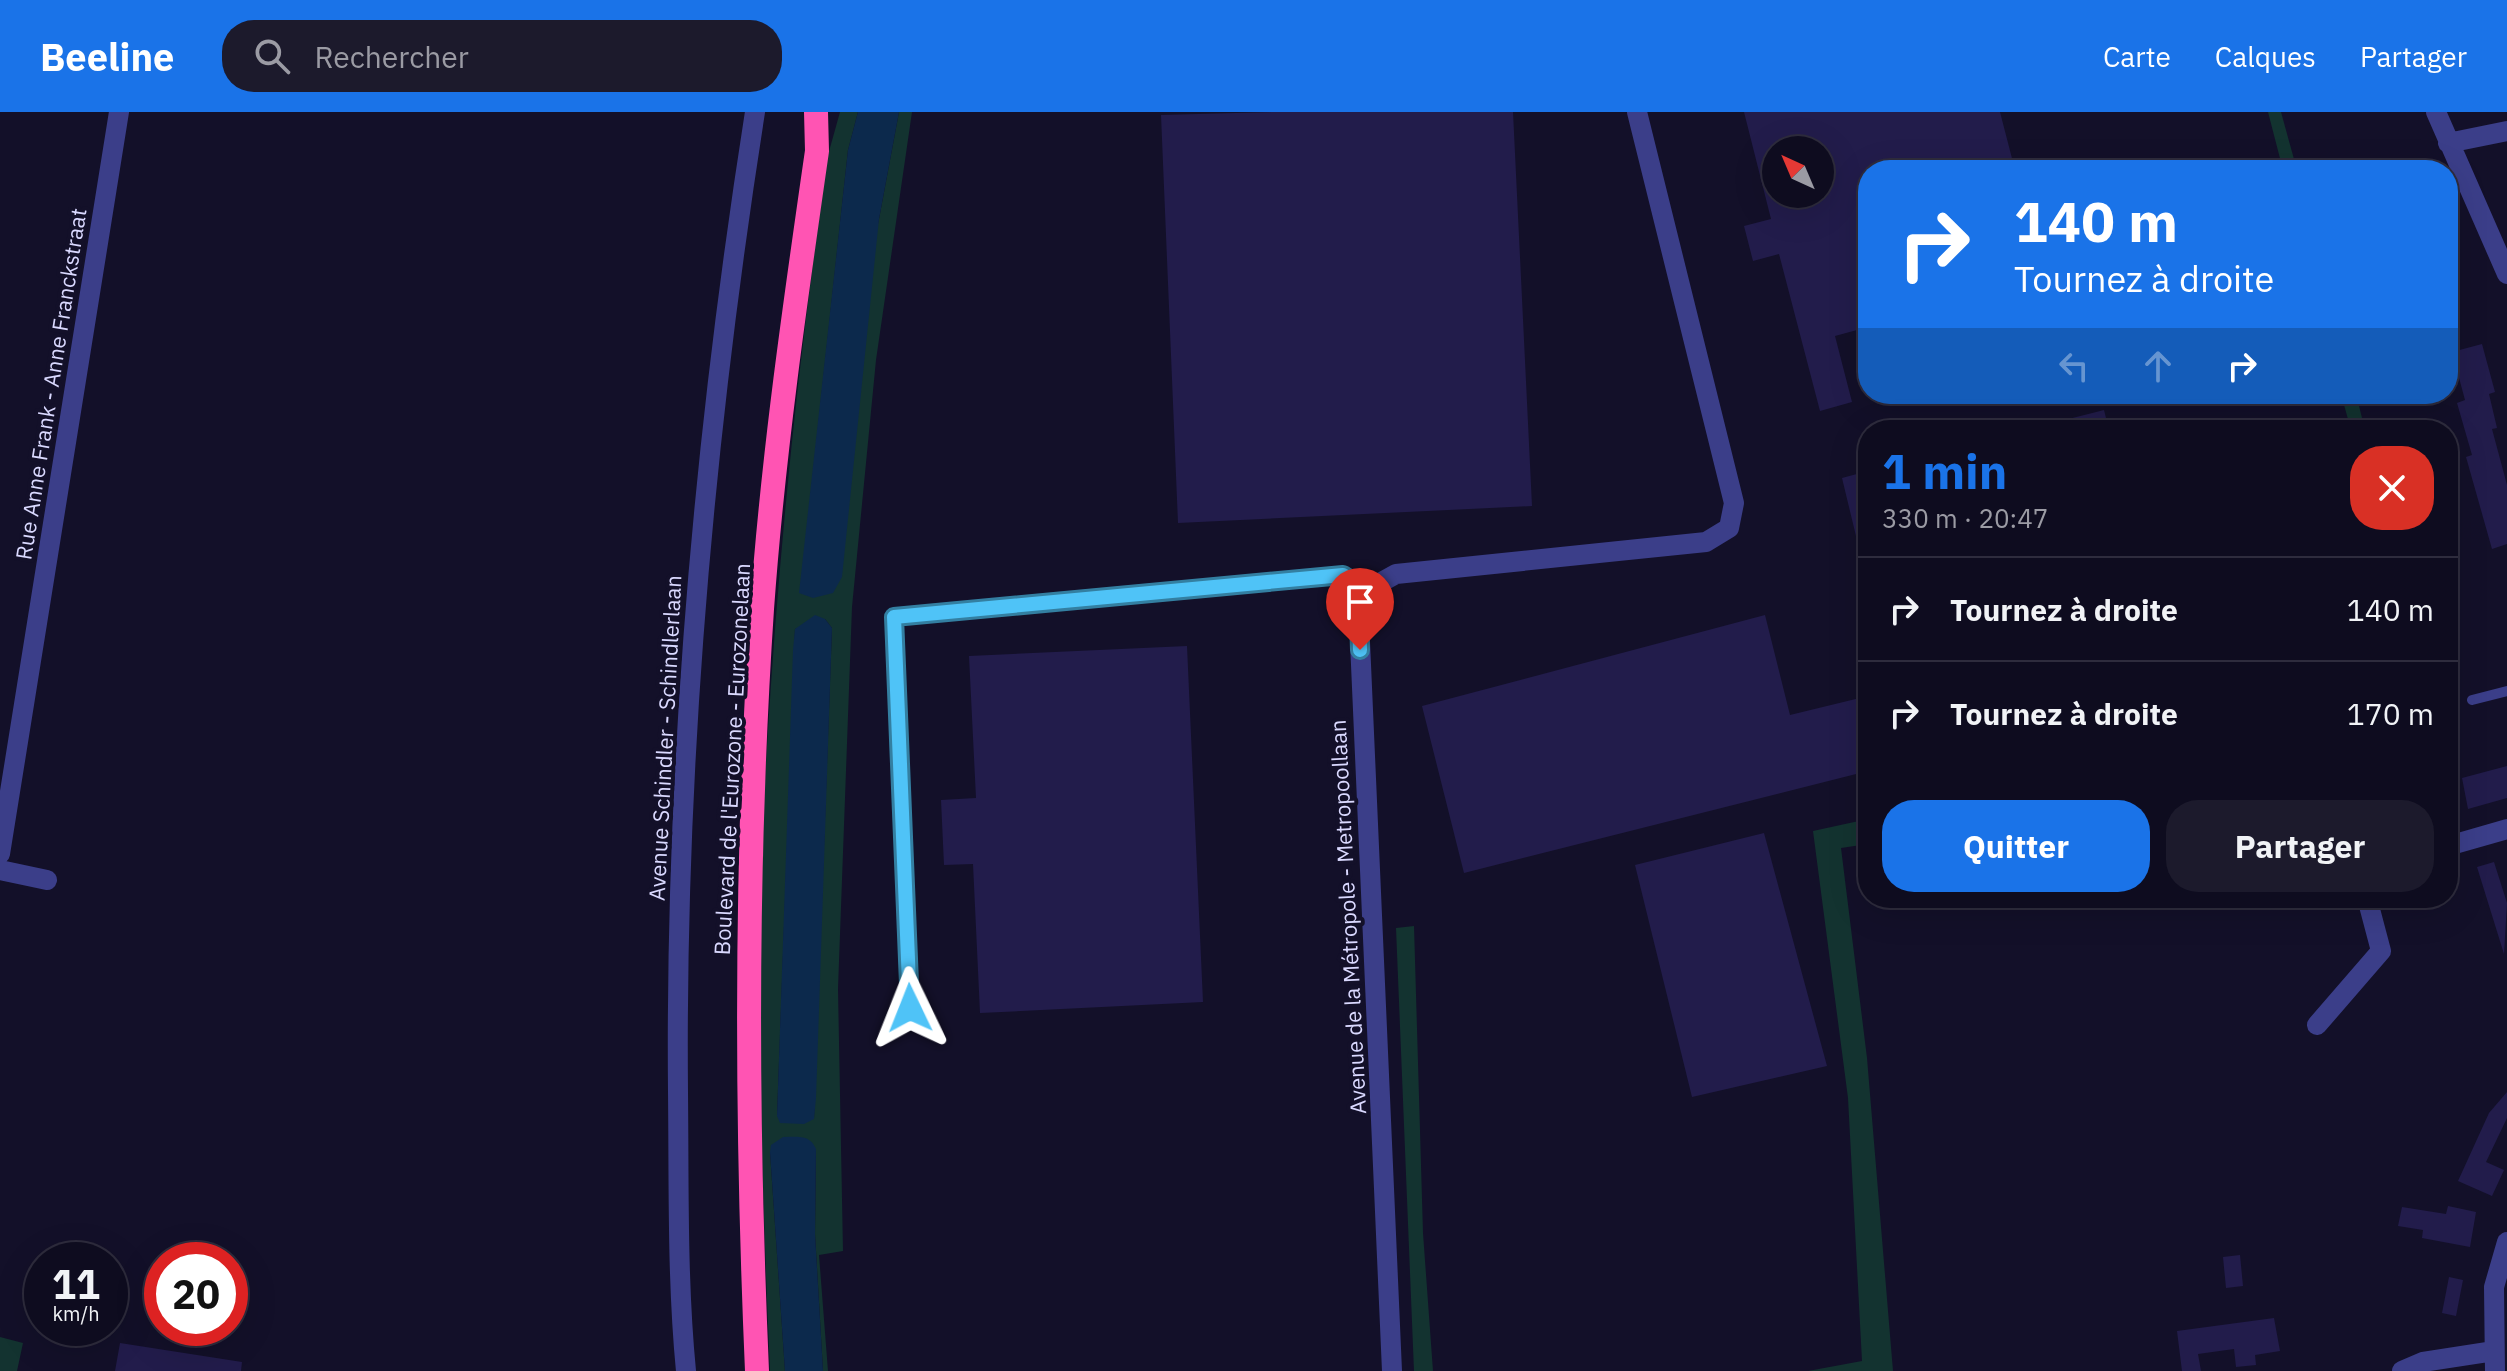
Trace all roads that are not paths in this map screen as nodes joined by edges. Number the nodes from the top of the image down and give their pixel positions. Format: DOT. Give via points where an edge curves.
graph roads {
  1 [pos="119,112"];
  2 [pos="755,112"];
  3 [pos="816,112"];
  4 [pos="834,112"];
  5 [pos="1637,112"];
  6 [pos="2436,112"];
  7 [pos="2507,131"];
  8 [pos="2448,143"];
  9 [pos="817,151"];
  10 [pos="2456,160"];
  11 [pos="2458,165"];
  12 [pos="2507,274"];
  13 [pos="1367,590"];
  14 [pos="2507,691"];
  15 [pos="2472,700"];
  16 [pos="2507,829"];
  17 [pos="2458,843"];
  18 [pos="0,854"];
  19 [pos="0,870"];
  20 [pos="47,880"];
  21 [pos="2370,908"];
  22 [pos="910,1008"];
  23 [pos="2317,1025"];
  24 [pos="2507,1242"];
  25 [pos="2494,1361"];
  26 [pos="686,1371"];
  27 [pos="757,1371"];
  28 [pos="1392,1371"];
  29 [pos="2402,1371"];
  1 -- 18 [label="street, Rue Anne Frank - Anne Franckstraat"];
  2 -- 26 [label="street, Avenue Schindler - Schindlerlaan" via="733,250 696,582 678,1015"];
  3 -- 9 [label="highway, Boulevard de l'Eurozone - Eurozonelaan"];
  4 -- 9 [label="highway, Boulevard de l'Eurozone - Eurozonelaan"];
  5 -- 13 [label="street" via="1734,503 1729,528 1706,542 1396,574"];
  6 -- 8 [label="street"];
  7 -- 8 [label="street"];
  8 -- 10 [label="street"];
  9 -- 27 [label="highway, Boulevard de l'Eurozone - Eurozonelaan" via="777,459 754,746 747,1029"];
  11 -- 12 [label="street"];
  13 -- 22 [label="lane" via="1343,575 894,617"];
  13 -- 28 [label="street, Avenue de la Métropole - Metropoollaan" via="1359,619"];
  14 -- 15 [label="lane"];
  16 -- 17 [label="street"];
  19 -- 20 [label="street"];
  21 -- 23 [label="street" via="2381,951"];
  24 -- 25 [label="street" via="2494,1287"];
  25 -- 29 [label="street" via="2423,1362"];
}
